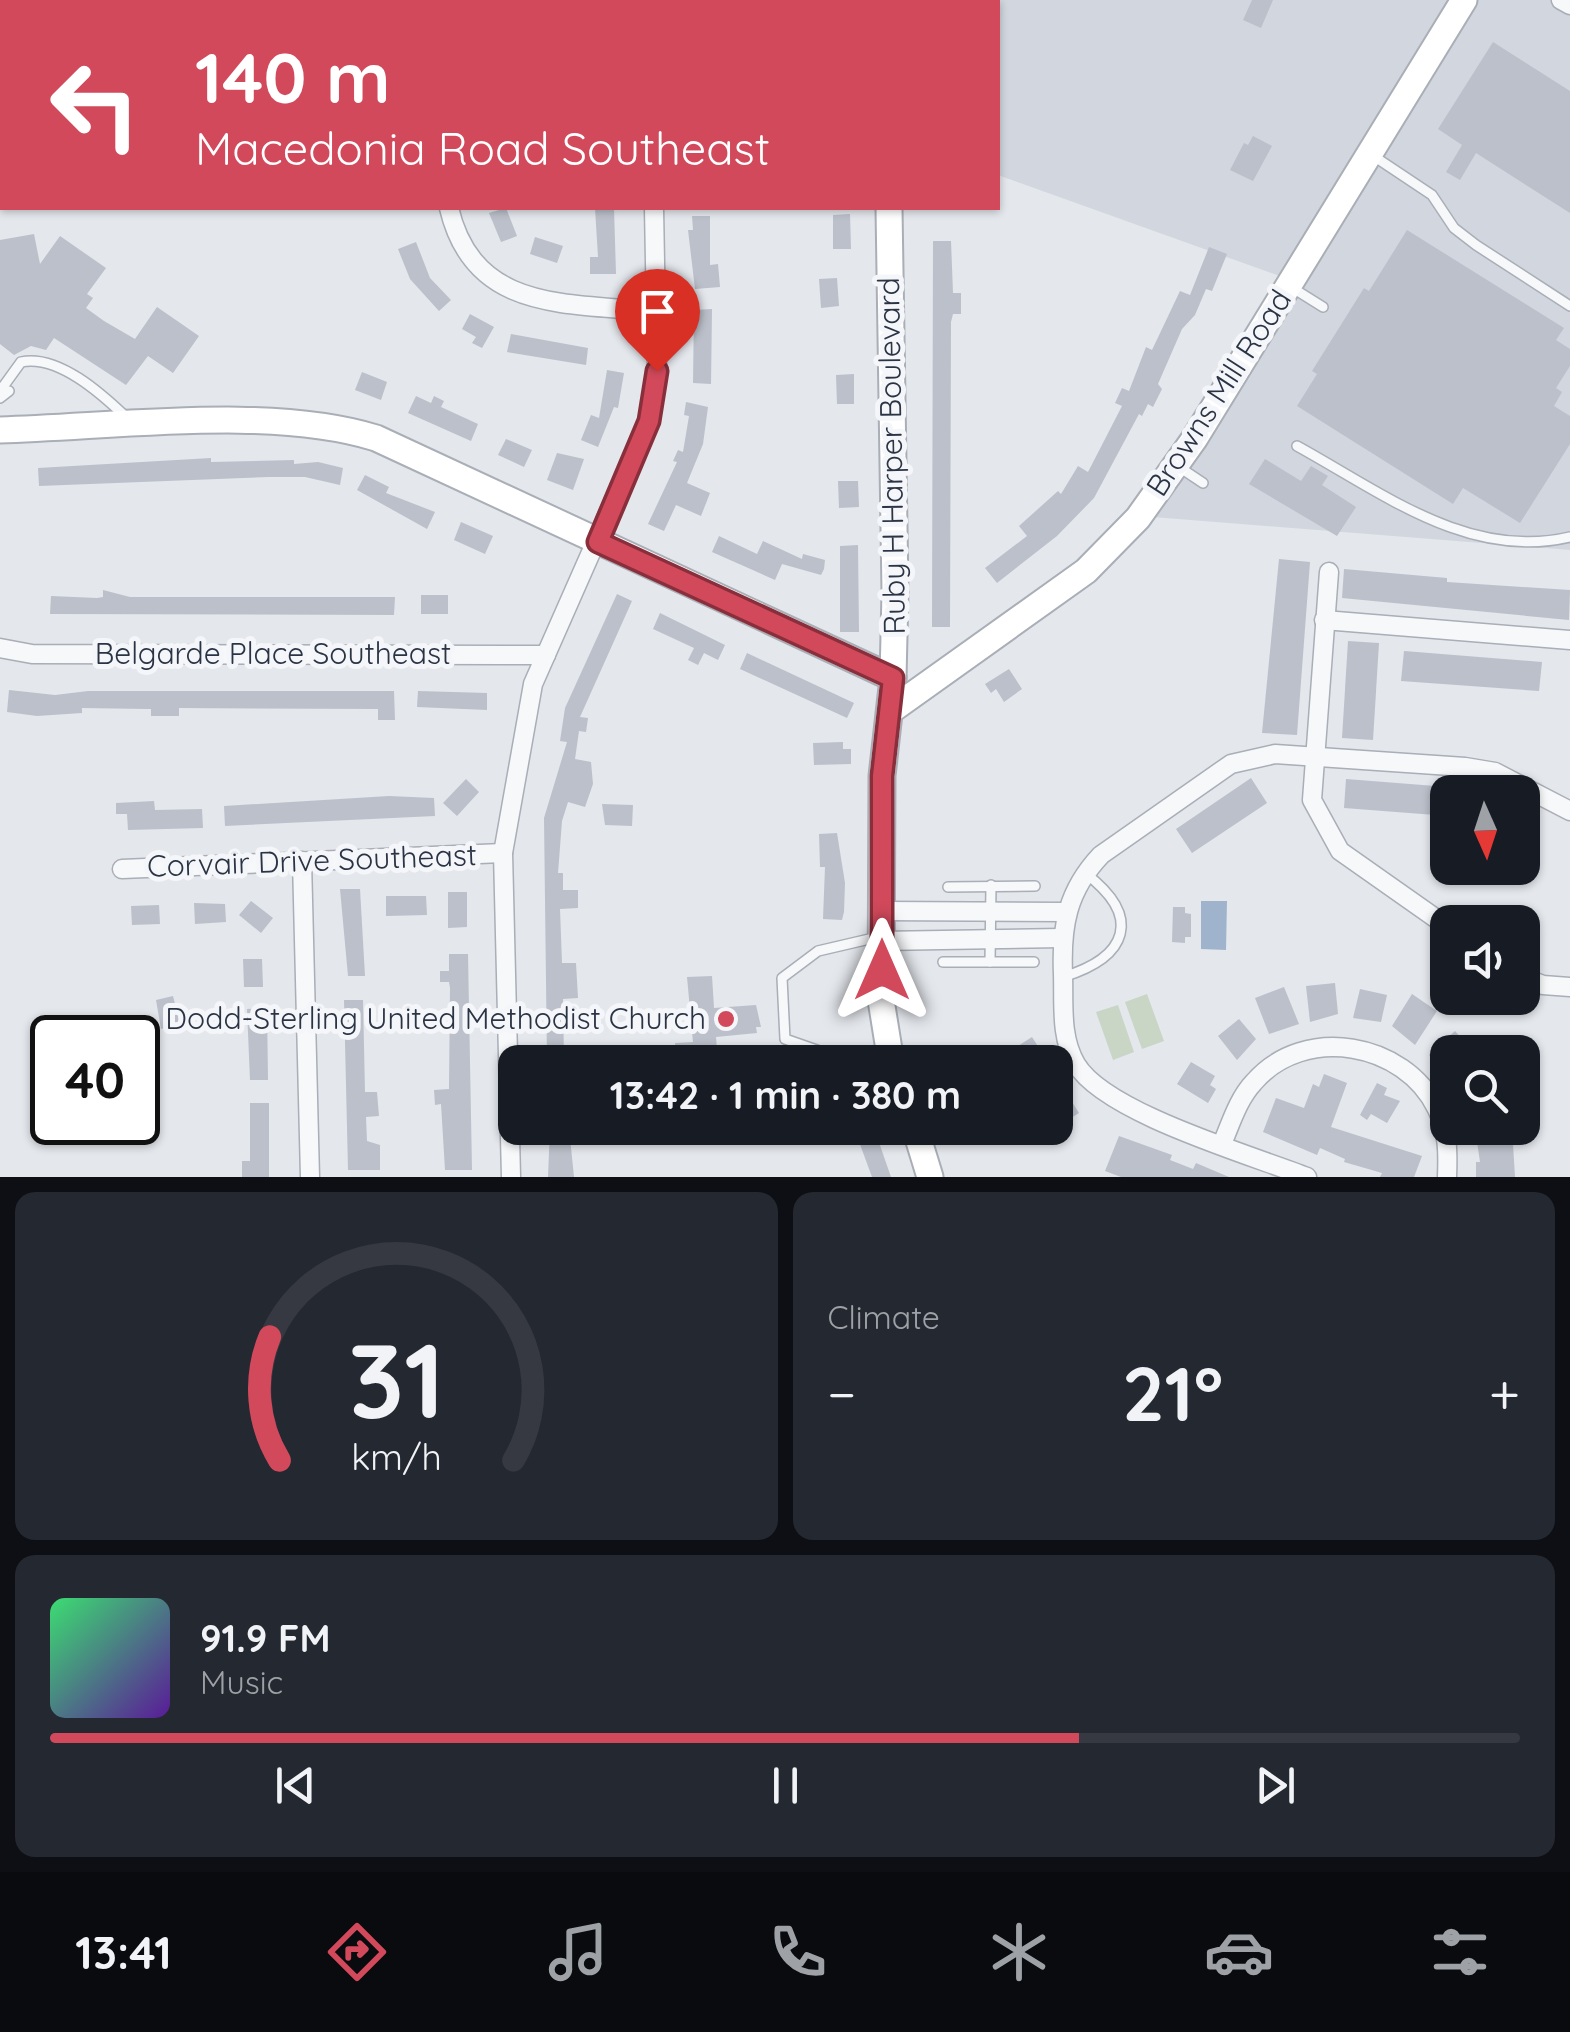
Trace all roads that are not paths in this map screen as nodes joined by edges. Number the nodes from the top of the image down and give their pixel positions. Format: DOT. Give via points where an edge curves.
graph roads {
  1 [pos="1464,0"];
  2 [pos="1561,0"];
  3 [pos="1570,5"];
  4 [pos="1370,154"];
  5 [pos="449,210"];
  6 [pos="654,210"];
  7 [pos="889,210"];
  8 [pos="1289,285"];
  9 [pos="1570,306"];
  10 [pos="1323,307"];
  11 [pos="657,312"];
  12 [pos="3,393"];
  13 [pos="135,426"];
  14 [pos="0,430"];
  15 [pos="1297,446"];
  16 [pos="1176,465"];
  17 [pos="1203,482"];
  18 [pos="1570,538"];
  19 [pos="598,542"];
  20 [pos="1328,572"];
  21 [pos="1324,620"];
  22 [pos="1570,640"];
  23 [pos="0,648"];
  24 [pos="546,655"];
  25 [pos="893,678"];
  26 [pos="890,711"];
  27 [pos="1314,756"];
  28 [pos="1570,811"];
  29 [pos="503,853"];
  30 [pos="302,862"];
  31 [pos="122,869"];
  32 [pos="1085,872"];
  33 [pos="948,886"];
  34 [pos="991,886"];
  35 [pos="1034,886"];
  36 [pos="991,912"];
  37 [pos="1065,912"];
  38 [pos="1430,915"];
  39 [pos="882,930"];
  40 [pos="1061,938"];
  41 [pos="990,939"];
  42 [pos="942,962"];
  43 [pos="990,962"];
  44 [pos="1034,962"];
  45 [pos="1063,977"];
  46 [pos="1540,984"];
  47 [pos="1570,987"];
  48 [pos="802,1045"];
  49 [pos="889,1045"];
  50 [pos="1222,1144"];
  51 [pos="920,1145"];
  52 [pos="310,1177"];
  53 [pos="511,1177"];
  54 [pos="930,1177"];
  55 [pos="1308,1177"];
  56 [pos="1447,1177"];
  1 -- 4 [label="street, Browns Mill Road"];
  2 -- 3 [label="street"];
  4 -- 8 [label="street, Browns Mill Road"];
  4 -- 9 [label="lane" via="1432,195 1454,228 1476,245"];
  5 -- 11 [label="street" via="473,264 495,283 528,297"];
  6 -- 11 [label="street"];
  7 -- 25 [label="street, Ruby H Harper Boulevard"];
  8 -- 10 [label="lane"];
  8 -- 16 [label="street, Browns Mill Road"];
  11 -- 19 [label="street" via="649,421"];
  12 -- 13 [label="lane" via="20,362 50,362"];
  13 -- 14 [label="street"];
  13 -- 19 [label="street" via="330,424 376,438"];
  15 -- 18 [label="lane" via="1456,533 1527,544"];
  16 -- 17 [label="lane"];
  16 -- 26 [label="street, Browns Mill Road" via="1138,518 1086,570"];
  19 -- 24 [label="street"];
  19 -- 25 [label="street"];
  20 -- 21 [label="street"];
  21 -- 22 [label="street"];
  21 -- 27 [label="street"];
  23 -- 24 [label="street, Belgarde Place Southeast" via="32,654"];
  24 -- 29 [label="street" via="525,710"];
  25 -- 26 [label="street, Ruby H Harper Boulevard"];
  26 -- 39 [label="street, Ruby H Harper Boulevard" via="882,776"];
  27 -- 28 [label="street" via="1495,772"];
  27 -- 32 [label="street" via="1275,754 1231,764"];
  27 -- 38 [label="street" via="1312,800 1340,851"];
  29 -- 30 [label="street, Corvair Drive Southeast"];
  29 -- 53 [label="street"];
  30 -- 31 [label="street, Corvair Drive Southeast"];
  30 -- 52 [label="street"];
  32 -- 37 [label="street"];
  32 -- 45 [label="lane" via="1113,899 1121,934 1104,961"];
  33 -- 34 [label="lane"];
  34 -- 35 [label="lane"];
  34 -- 36 [label="lane"];
  36 -- 37 [label="street"];
  36 -- 39 [label="street"];
  36 -- 41 [label="lane"];
  37 -- 40 [label="street"];
  39 -- 41 [label="street"];
  39 -- 48 [label="lane" via="818,951 782,978 785,1039"];
  39 -- 49 [label="street, Ruby H Harper Boulevard"];
  40 -- 41 [label="street"];
  40 -- 45 [label="street"];
  41 -- 43 [label="lane"];
  42 -- 43 [label="lane"];
  43 -- 44 [label="lane"];
  45 -- 50 [label="street" via="1067,1042 1088,1080 1127,1106"];
  46 -- 47 [label="street"];
  50 -- 55 [label="street"];
  50 -- 56 [label="street" via="1242,1098 1280,1060 1306,1050 1352,1048 1390,1060 1420,1084 1445,1127"];
  51 -- 54 [label="street"];
}
